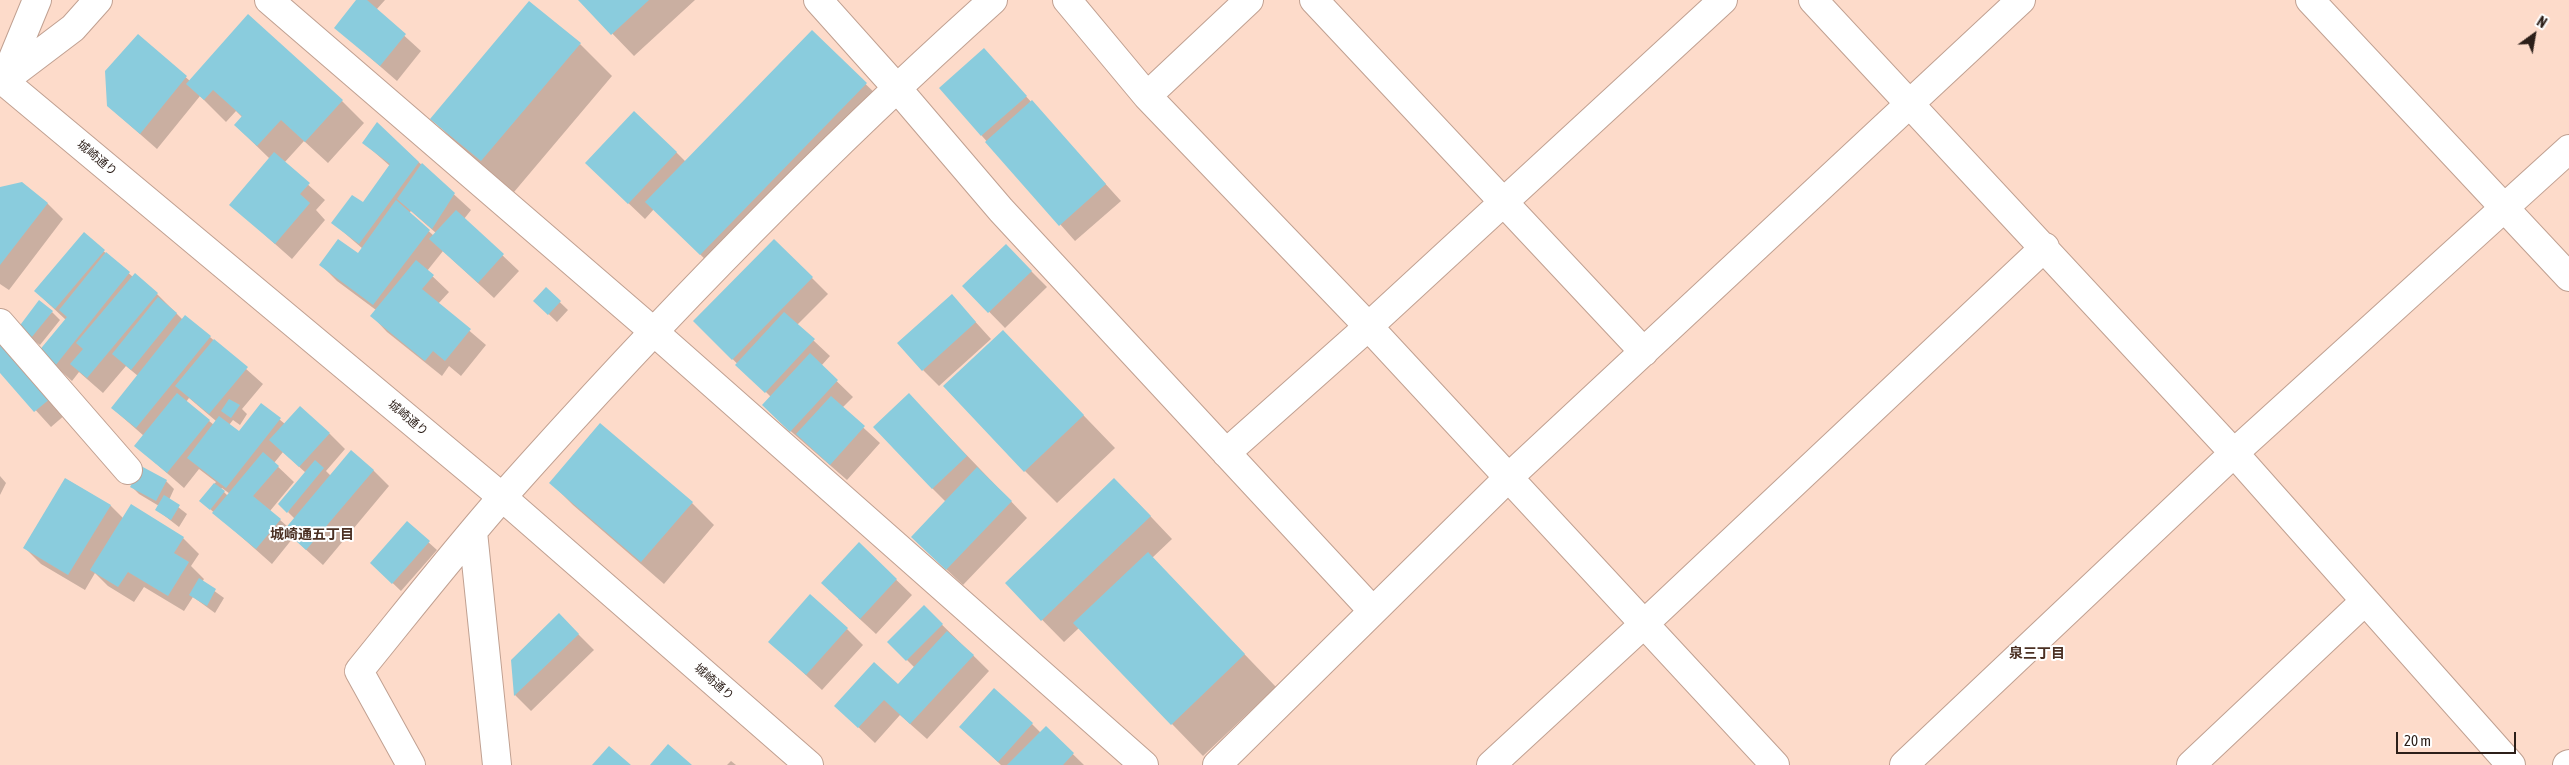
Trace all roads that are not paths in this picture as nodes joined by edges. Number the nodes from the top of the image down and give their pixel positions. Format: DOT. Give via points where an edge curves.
graph roads {
  1 [pos="37,0"];
  2 [pos="98,0"];
  3 [pos="269,0"];
  4 [pos="818,0"];
  5 [pos="993,0"];
  6 [pos="1068,0"];
  7 [pos="1249,0"];
  8 [pos="1314,0"];
  9 [pos="1723,0"];
  10 [pos="1813,0"];
  11 [pos="2021,0"];
  12 [pos="2310,0"];
  13 [pos="1,81"];
  14 [pos="896,87"];
  15 [pos="1147,96"];
  16 [pos="1909,104"];
  17 [pos="2569,149"];
  18 [pos="1503,202"];
  19 [pos="2504,209"];
  20 [pos="2045,247"];
  21 [pos="2569,277"];
  22 [pos="0,323"];
  23 [pos="1367,325"];
  24 [pos="653,331"];
  25 [pos="1644,352"];
  26 [pos="1226,453"];
  27 [pos="2234,453"];
  28 [pos="128,470"];
  29 [pos="1508,478"];
  30 [pos="502,497"];
  31 [pos="473,532"];
  32 [pos="2365,601"];
  33 [pos="1372,610"];
  34 [pos="1644,624"];
  35 [pos="411,765"];
  36 [pos="497,765"];
  37 [pos="809,765"];
  38 [pos="1144,765"];
  39 [pos="1217,765"];
  40 [pos="1491,765"];
  41 [pos="1775,765"];
  42 [pos="1904,765"];
  43 [pos="2191,765"];
  44 [pos="2511,765"];
  1 -- 13 [label="street"];
  2 -- 13 [label="street" via="73,28"];
  3 -- 24 [label="street"];
  4 -- 14 [label="street"];
  5 -- 14 [label="street"];
  6 -- 15 [label="street"];
  7 -- 15 [label="street"];
  8 -- 18 [label="street"];
  9 -- 18 [label="street"];
  10 -- 16 [label="street"];
  11 -- 16 [label="street"];
  12 -- 19 [label="street"];
  13 -- 30 [label="street, 城崎通り"];
  14 -- 24 [label="street"];
  14 -- 26 [label="street" via="1001,210"];
  15 -- 23 [label="street"];
  16 -- 20 [label="street"];
  16 -- 25 [label="street"];
  17 -- 19 [label="street"];
  18 -- 23 [label="street"];
  18 -- 25 [label="street"];
  19 -- 21 [label="street"];
  19 -- 27 [label="street"];
  20 -- 27 [label="street"];
  20 -- 34 [label="street"];
  22 -- 28 [label="street"];
  23 -- 26 [label="street"];
  23 -- 29 [label="street"];
  24 -- 30 [label="street"];
  24 -- 38 [label="street"];
  25 -- 29 [label="street"];
  26 -- 33 [label="street"];
  27 -- 32 [label="street"];
  27 -- 42 [label="street"];
  29 -- 33 [label="street"];
  29 -- 34 [label="street"];
  30 -- 31 [label="street"];
  30 -- 37 [label="street, 城崎通り"];
  31 -- 35 [label="street" via="359,671"];
  31 -- 36 [label="street"];
  32 -- 43 [label="street"];
  32 -- 44 [label="street"];
  33 -- 39 [label="street"];
  34 -- 40 [label="street"];
  34 -- 41 [label="street"];
}
